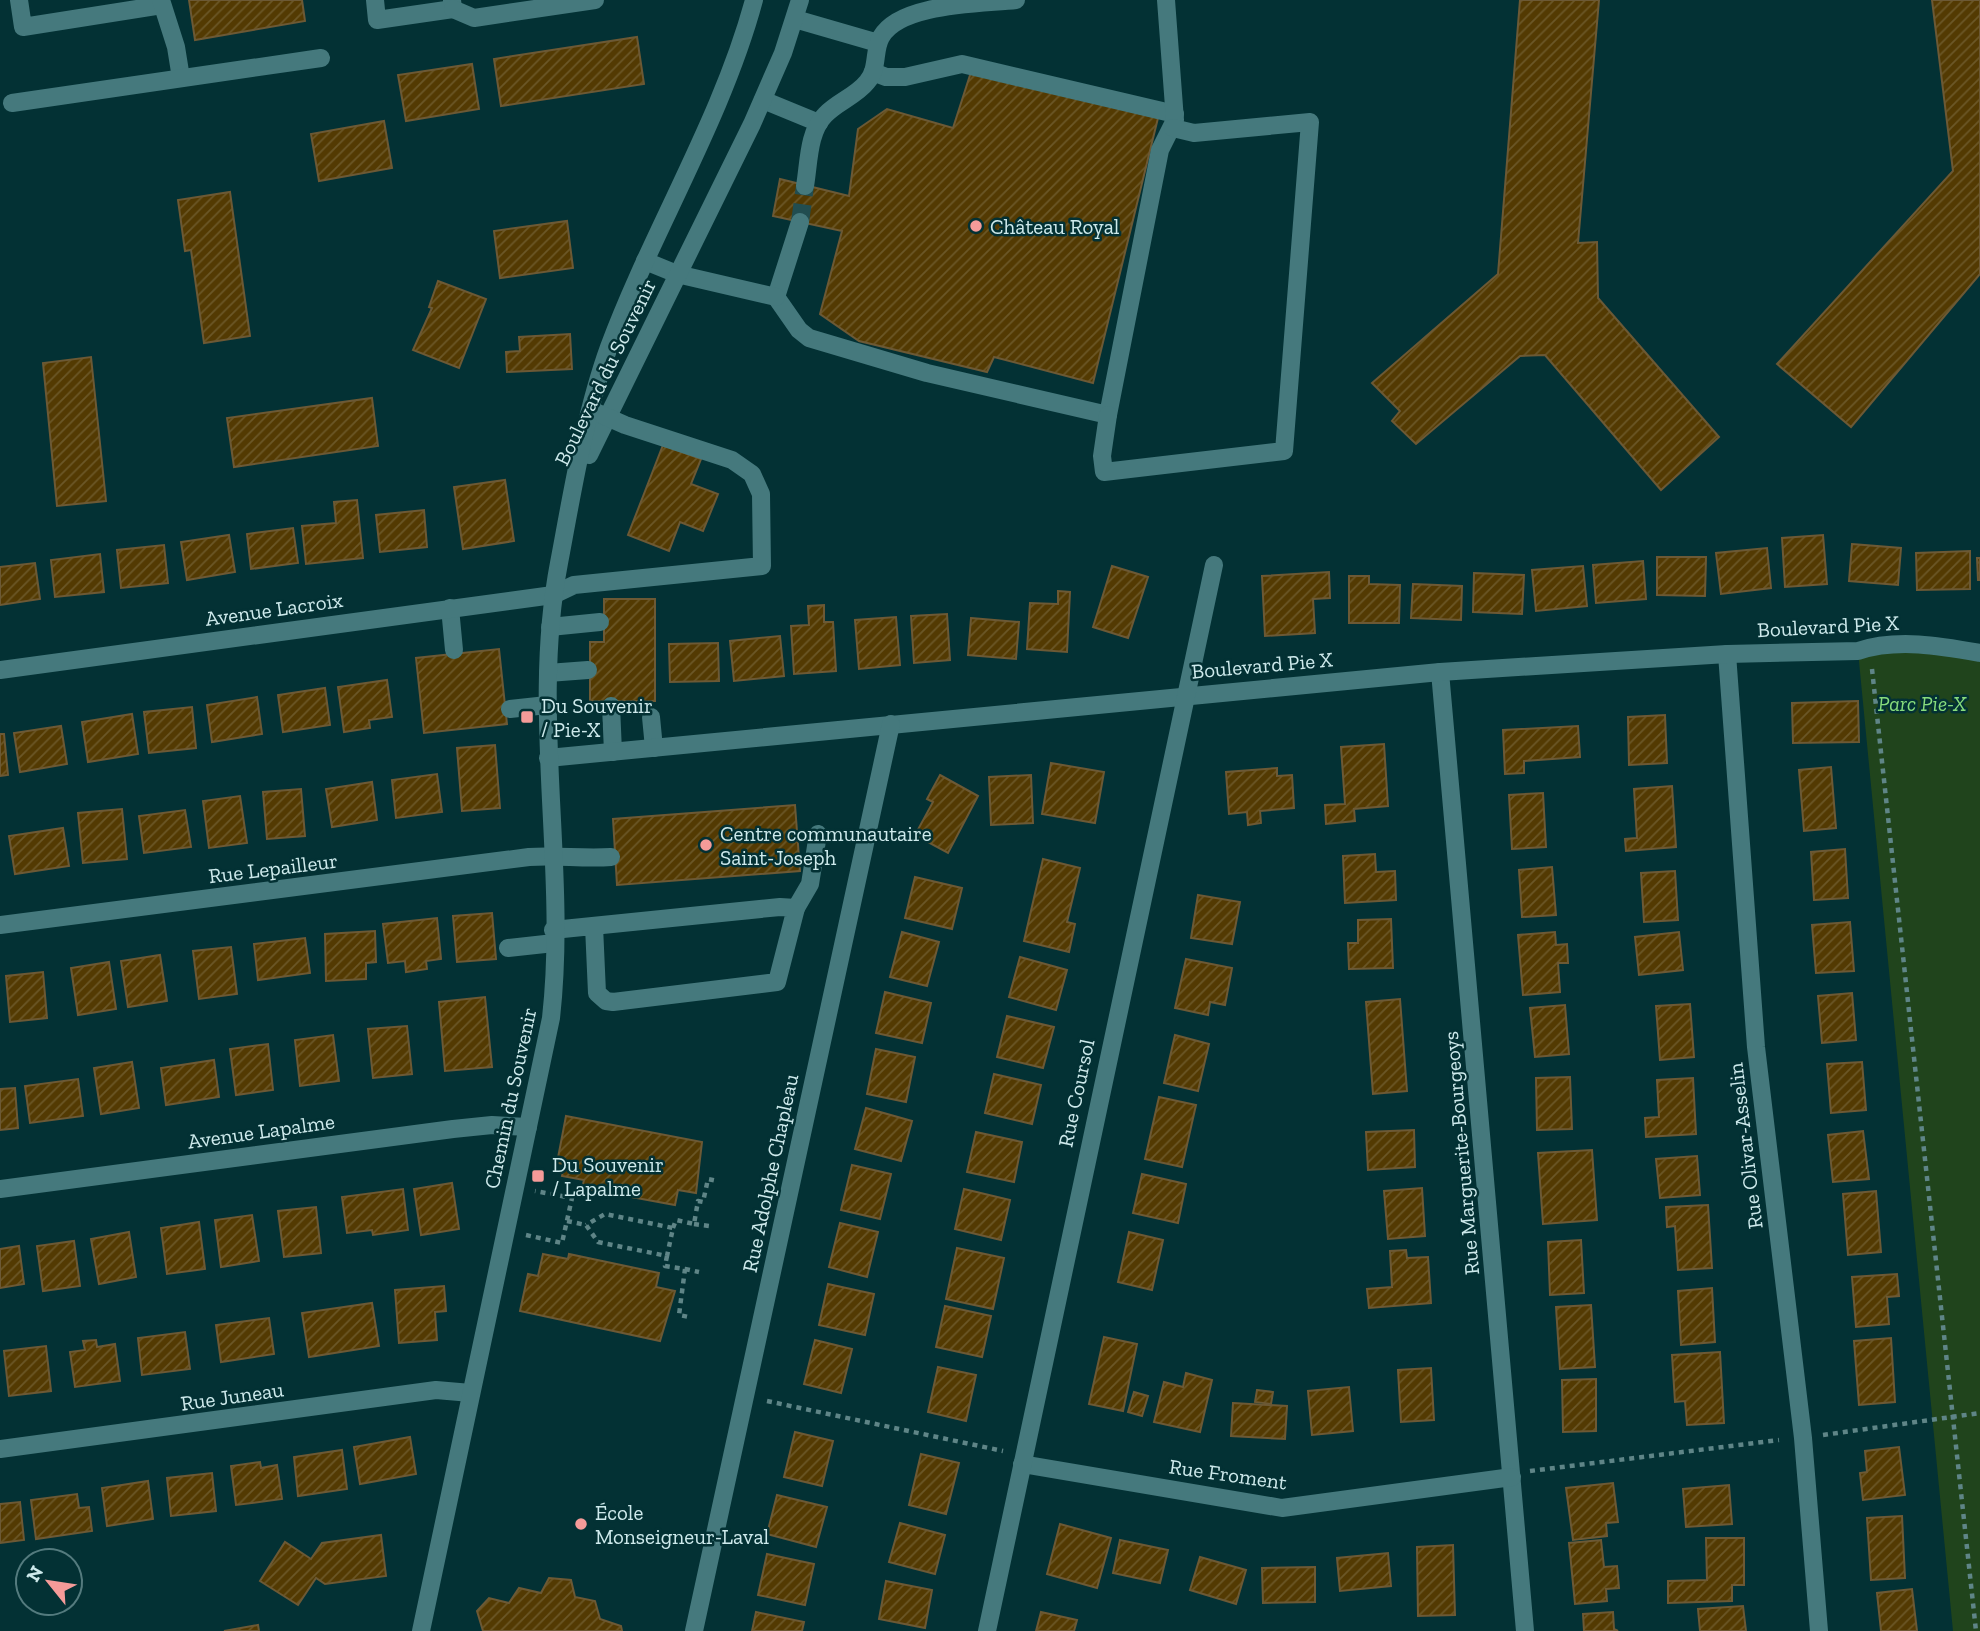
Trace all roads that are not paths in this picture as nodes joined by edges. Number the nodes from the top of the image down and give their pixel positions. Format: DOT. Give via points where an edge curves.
graph roads {
  1 [pos="19,0"];
  2 [pos="375,0"];
  3 [pos="595,0"];
  4 [pos="754,0"];
  5 [pos="800,0"];
  6 [pos="1016,0"];
  7 [pos="1166,0"];
  8 [pos="162,2"];
  9 [pos="452,4"];
  10 [pos="914,7"];
  11 [pos="795,19"];
  12 [pos="878,43"];
  13 [pos="321,58"];
  14 [pos="873,72"];
  15 [pos="181,78"];
  16 [pos="763,100"];
  17 [pos="12,103"];
  18 [pos="1174,121"];
  19 [pos="819,123"];
  20 [pos="805,186"];
  21 [pos="800,222"];
  22 [pos="645,261"];
  23 [pos="677,274"];
  24 [pos="776,297"];
  25 [pos="599,414"];
  26 [pos="1108,415"];
  27 [pos="576,484"];
  28 [pos="1214,565"];
  29 [pos="553,596"];
  30 [pos="450,608"];
  31 [pos="600,622"];
  32 [pos="550,628"];
  33 [pos="454,650"];
  34 [pos="1980,653"];
  35 [pos="1727,654"];
  36 [pos="0,670"];
  37 [pos="588,670"];
  38 [pos="1440,671"];
  39 [pos="548,673"];
  40 [pos="1184,696"];
  41 [pos="547,705"];
  42 [pos="611,706"];
  43 [pos="510,709"];
  44 [pos="651,718"];
  45 [pos="891,724"];
  46 [pos="654,748"];
  47 [pos="613,752"];
  48 [pos="548,758"];
  49 [pos="818,834"];
  50 [pos="551,855"];
  51 [pos="611,856"];
  52 [pos="796,908"];
  53 [pos="0,925"];
  54 [pos="594,926"];
  55 [pos="554,937"];
  56 [pos="508,948"];
  57 [pos="528,1128"];
  58 [pos="0,1189"];
  59 [pos="471,1392"];
  60 [pos="0,1449"];
  61 [pos="1021,1464"];
  62 [pos="1512,1477"];
  63 [pos="421,1631"];
  64 [pos="694,1631"];
  65 [pos="987,1631"];
  66 [pos="1525,1631"];
  67 [pos="1819,1631"];
  1 -- 8 [label="street" via="23,27"];
  2 -- 9 [label="street" via="377,20"];
  3 -- 9 [label="street" via="474,18"];
  4 -- 22 [label="street, Boulevard du Souvenir" via="724,82"];
  5 -- 11 [label="street, Boulevard du Souvenir"];
  6 -- 10 [label="street"];
  7 -- 18 [label="street"];
  8 -- 15 [label="street"];
  10 -- 12 [label="street" via="890,25"];
  11 -- 12 [label="street"];
  11 -- 16 [label="street, Boulevard du Souvenir"];
  12 -- 14 [label="street"];
  13 -- 15 [label="street"];
  14 -- 18 [label="street" via="905,77 962,64"];
  14 -- 19 [label="street" via="867,83"];
  15 -- 17 [label="street"];
  16 -- 19 [label="street"];
  16 -- 23 [label="street, Boulevard du Souvenir"];
  18 -- 26 [label="street" via="1160,150"];
  18 -- 26 [label="street" via="1194,133 1310,122 1283,452 1104,472"];
  19 -- 20 [label="street"];
  21 -- 24 [label="street"];
  22 -- 23 [label="street"];
  22 -- 25 [label="street, Boulevard du Souvenir" via="609,348"];
  23 -- 24 [label="street"];
  23 -- 25 [label="street, Boulevard du Souvenir"];
  24 -- 26 [label="street" via="799,330 816,341 928,373"];
  25 -- 27 [label="street, Boulevard du Souvenir"];
  25 -- 29 [label="street, Avenue Lacroix" via="732,460 752,474 761,494 762,566 574,585"];
  27 -- 29 [label="street, Chemin du Souvenir"];
  28 -- 40 [label="street, Rue Coursol"];
  29 -- 30 [label="street, Avenue Lacroix"];
  29 -- 32 [label="street, Chemin du Souvenir"];
  30 -- 33 [label="street"];
  30 -- 36 [label="street, Avenue Lacroix"];
  31 -- 32 [label="street"];
  32 -- 39 [label="street, Chemin du Souvenir"];
  34 -- 35 [label="street, Boulevard Pie X" via="1933,644"];
  35 -- 38 [label="street, Boulevard Pie X"];
  35 -- 67 [label="street, Rue Olivar-Asselin" via="1756,1046 1803,1438"];
  37 -- 39 [label="street"];
  38 -- 40 [label="street, Boulevard Pie X"];
  38 -- 62 [label="street, Rue Marguerite-Bourgeoys"];
  39 -- 41 [label="street, Chemin du Souvenir"];
  40 -- 45 [label="street, Boulevard Pie X"];
  40 -- 61 [label="street, Rue Coursol"];
  41 -- 43 [label="street"];
  41 -- 48 [label="street, Chemin du Souvenir"];
  42 -- 47 [label="street"];
  44 -- 46 [label="street"];
  45 -- 46 [label="street, Boulevard Pie X"];
  45 -- 64 [label="street, Rue Adolphe Chapleau"];
  46 -- 47 [label="street, Boulevard Pie X"];
  47 -- 48 [label="street, Boulevard Pie X"];
  48 -- 50 [label="street, Chemin du Souvenir"];
  49 -- 52 [label="street" via="812,877"];
  50 -- 51 [label="street, Rue Lepailleur" via="577,860"];
  50 -- 53 [label="street, Rue Lepailleur"];
  50 -- 55 [label="street, Chemin du Souvenir"];
  52 -- 54 [label="street"];
  52 -- 54 [label="street" via="777,982 612,1002 597,993"];
  54 -- 55 [label="street"];
  55 -- 56 [label="street"];
  55 -- 57 [label="street, Chemin du Souvenir" via="549,1033"];
  57 -- 58 [label="street, Avenue Lapalme" via="453,1129"];
  57 -- 59 [label="street, Chemin du Souvenir"];
  59 -- 60 [label="street, Rue Juneau" via="436,1390"];
  59 -- 63 [label="street, Chemin du Souvenir"];
  61 -- 62 [label="street, Rue Froment" via="1282,1508"];
  61 -- 65 [label="street, Rue Coursol"];
  62 -- 66 [label="street, Rue Marguerite-Bourgeoys"];
}
